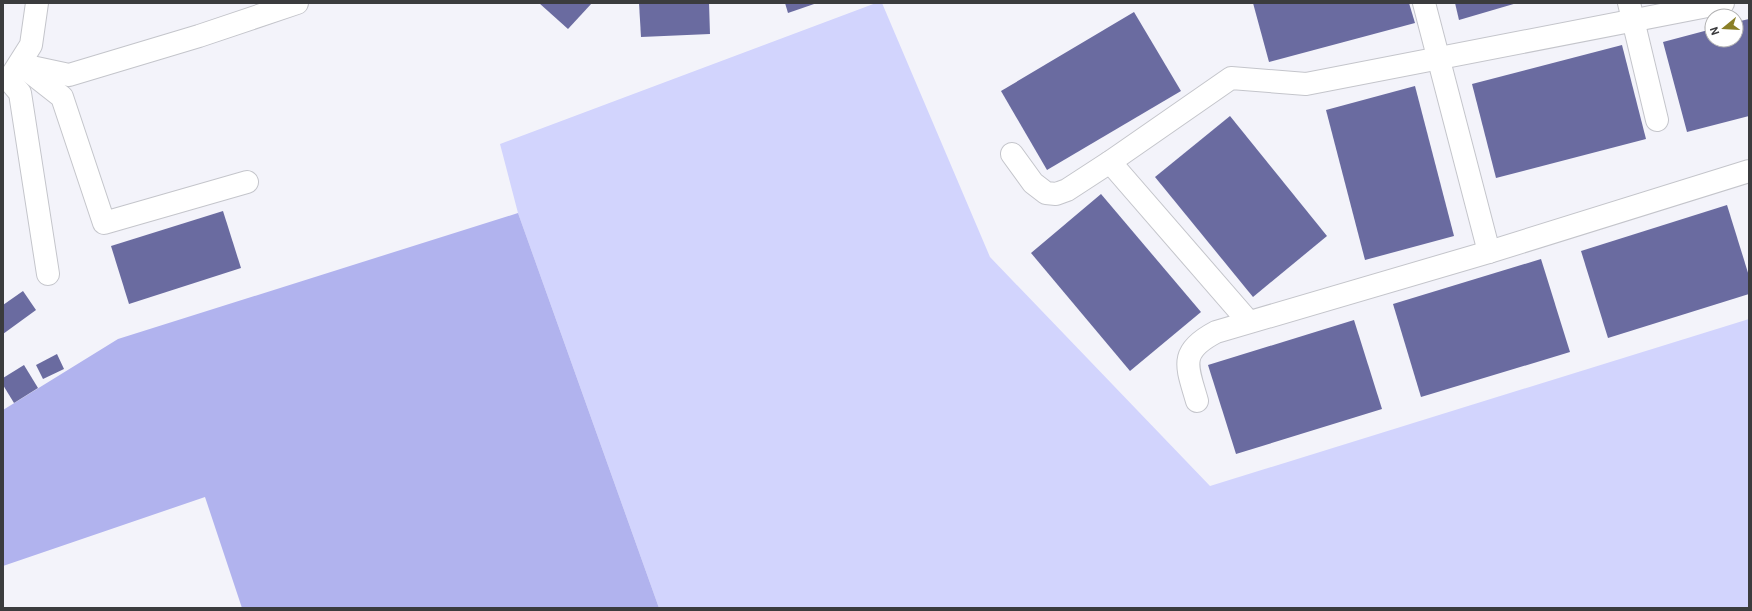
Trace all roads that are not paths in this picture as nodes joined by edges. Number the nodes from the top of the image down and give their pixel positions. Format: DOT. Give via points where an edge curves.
graph roads {
  1 [pos="37,3"];
  2 [pos="297,3"];
  3 [pos="1424,3"];
  4 [pos="1723,3"];
  5 [pos="1631,12"];
  6 [pos="1438,59"];
  7 [pos="10,75"];
  8 [pos="1657,120"];
  9 [pos="1012,154"];
  10 [pos="1110,162"];
  11 [pos="1749,171"];
  12 [pos="247,182"];
  13 [pos="1489,252"];
  14 [pos="48,274"];
  15 [pos="1248,321"];
  16 [pos="1197,401"];
  1 -- 7 [label="street" via="31,45"];
  2 -- 7 [label="street" via="69,75"];
  3 -- 6 [label="street"];
  4 -- 5 [label="street"];
  5 -- 6 [label="street"];
  5 -- 8 [label="street"];
  6 -- 10 [label="street" via="1306,84 1231,78"];
  6 -- 13 [label="street"];
  7 -- 12 [label="street" via="62,97 104,223"];
  7 -- 14 [label="street" via="20,93"];
  9 -- 10 [label="street" via="1033,183 1046,193 1056,194 1067,190"];
  10 -- 15 [label="street"];
  11 -- 13 [label="street"];
  13 -- 15 [label="street"];
  15 -- 16 [label="street" via="1200,340 1191,351 1188,360 1189,373"];
}
